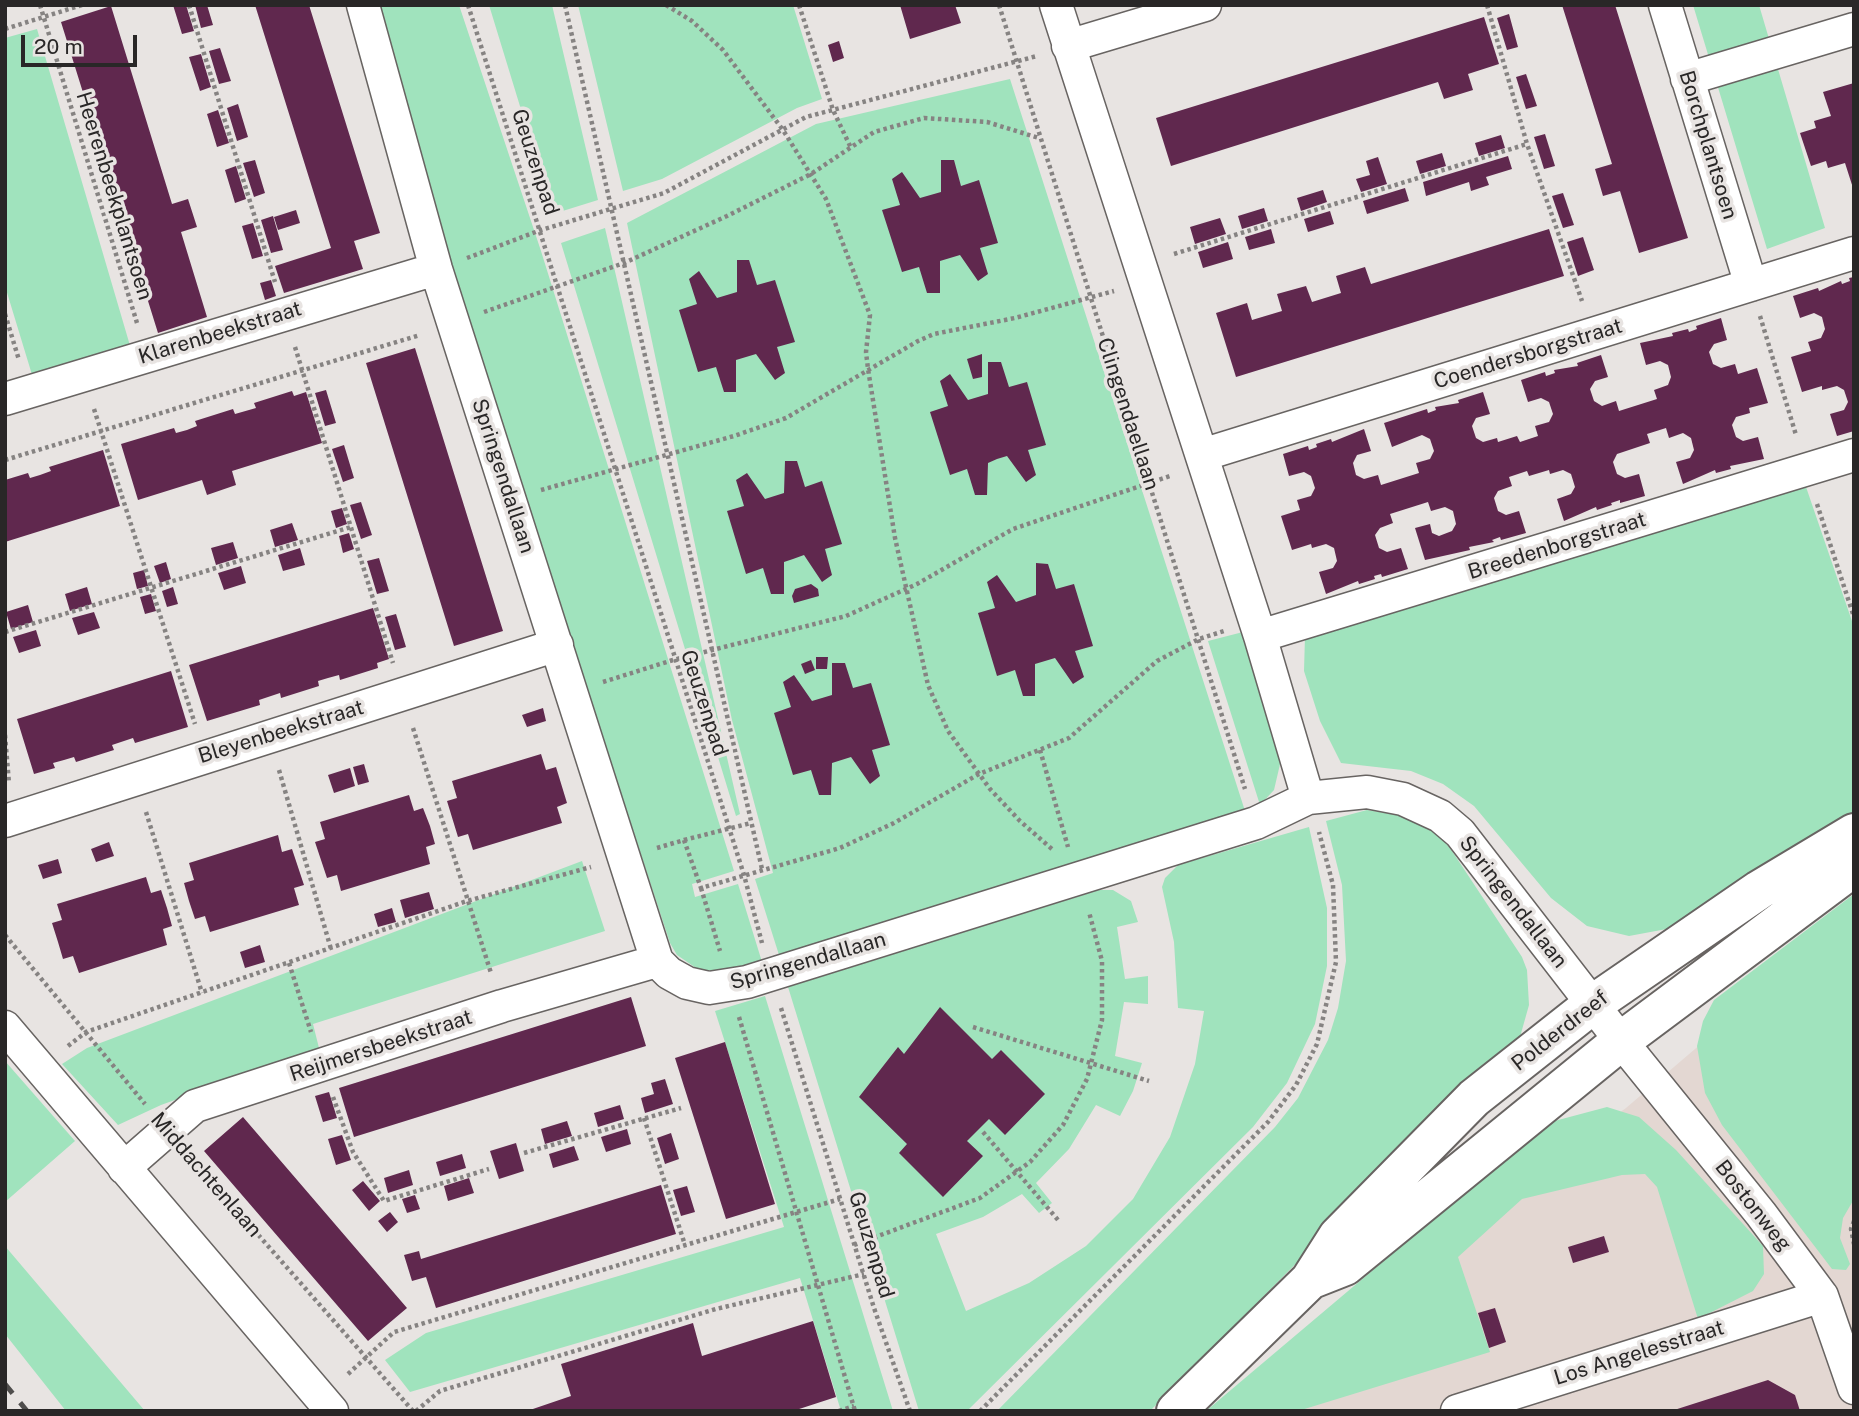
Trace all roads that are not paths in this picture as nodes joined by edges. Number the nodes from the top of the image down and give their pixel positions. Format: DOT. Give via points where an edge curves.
graph roads {
  1 [pos="363,5"];
  2 [pos="1056,5"];
  3 [pos="1205,5"];
  4 [pos="1665,5"];
  5 [pos="1854,29"];
  6 [pos="1068,46"];
  7 [pos="1687,79"];
  8 [pos="1854,253"];
  9 [pos="436,270"];
  10 [pos="1751,285"];
  11 [pos="17,395"];
  12 [pos="1854,456"];
  13 [pos="1204,460"];
  14 [pos="1260,636"];
  15 [pos="557,645"];
  16 [pos="1308,798"];
  17 [pos="8,819"];
  18 [pos="1854,833"];
  19 [pos="1854,867"];
  20 [pos="657,961"];
  21 [pos="1593,1004"];
  22 [pos="5,1027"];
  23 [pos="1621,1041"];
  24 [pos="124,1168"];
  25 [pos="1310,1280"];
  26 [pos="1822,1296"];
  27 [pos="1854,1388"];
  28 [pos="327,1405"];
  29 [pos="1176,1411"];
  30 [pos="1457,1411"];
  1 -- 9 [label="street, Springendallaan"];
  2 -- 6 [label="street"];
  3 -- 6 [label="street"];
  4 -- 7 [label="street, Borchplantsoen"];
  5 -- 7 [label="street"];
  6 -- 13 [label="street"];
  7 -- 10 [label="street, Borchplantsoen"];
  8 -- 10 [label="street, Coendersborgstraat"];
  9 -- 11 [label="street, Klarenbeekstraat"];
  9 -- 15 [label="street, Springendallaan"];
  10 -- 13 [label="street, Coendersborgstraat"];
  12 -- 14 [label="street, Breedenborgstraat"];
  13 -- 14 [label="street"];
  14 -- 16 [label="street"];
  15 -- 17 [label="street, Bleyenbeekstraat"];
  15 -- 20 [label="street, Springendallaan"];
  16 -- 20 [label="street, Springendallaan" via="1256,823 1075,869 771,976 709,988 687,983"];
  16 -- 21 [label="street, Springendallaan" via="1385,794 1440,816 1477,852"];
  18 -- 21 [label="main road, Polderdreef" via="1759,890"];
  19 -- 23 [label="main road, Polderdreef"];
  20 -- 24 [label="street, Reijmersbeekstraat" via="195,1106"];
  21 -- 23 [label="street, Springendallaan"];
  21 -- 25 [label="main road, Polderdreef" via="1474,1098 1338,1236"];
  22 -- 24 [label="street"];
  23 -- 25 [label="main road, Polderdreef" via="1345,1266"];
  23 -- 26 [label="street, Bostonweg"];
  24 -- 28 [label="street"];
  25 -- 29 [label="main road, Polderdreef"];
  26 -- 27 [label="street, Bostonweg"];
  26 -- 30 [label="street, Los Angelesstraat"];
}
